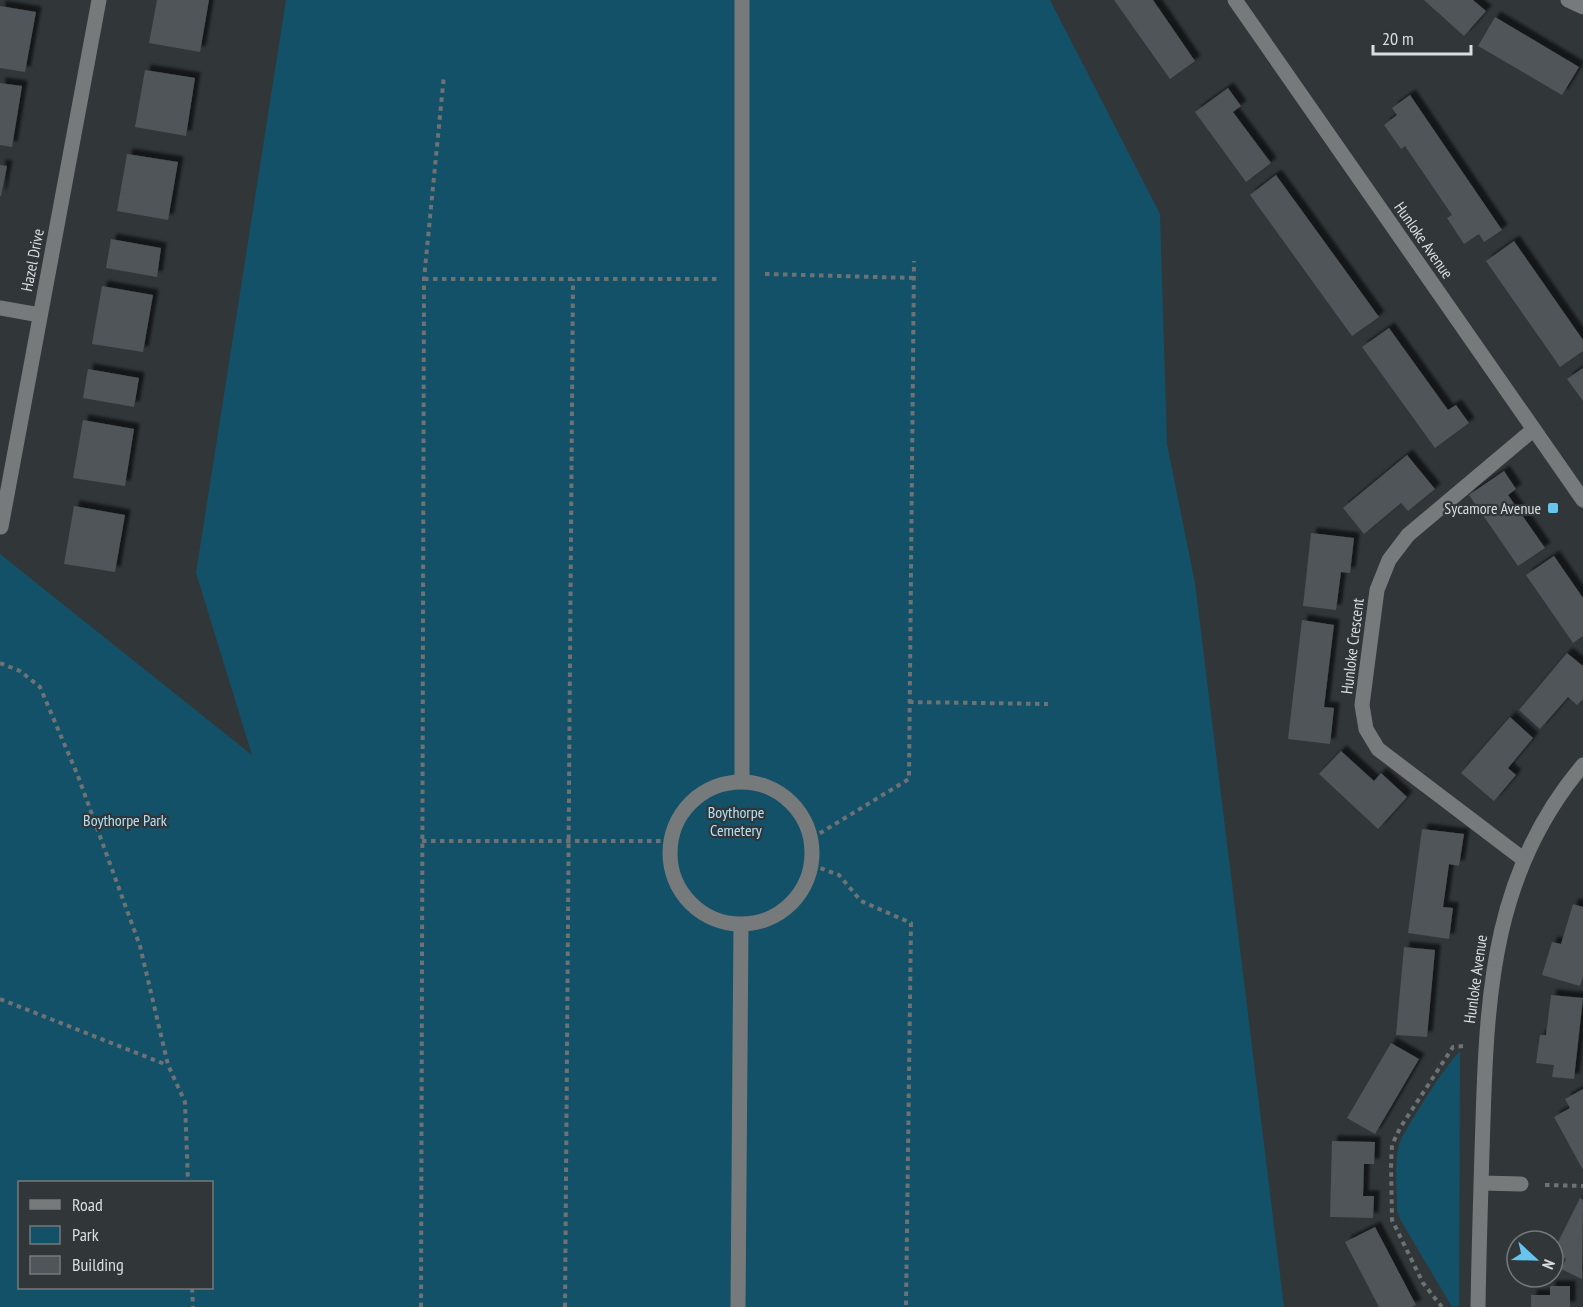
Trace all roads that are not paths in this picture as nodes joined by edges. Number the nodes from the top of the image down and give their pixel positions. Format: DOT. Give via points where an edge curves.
graph roads {
  1 [pos="99,0"];
  2 [pos="742,0"];
  3 [pos="1235,0"];
  4 [pos="1568,0"];
  5 [pos="1583,7"];
  6 [pos="0,308"];
  7 [pos="40,315"];
  8 [pos="1534,429"];
  9 [pos="1583,500"];
  10 [pos="1,527"];
  11 [pos="1583,765"];
  12 [pos="742,780"];
  13 [pos="1523,859"];
  14 [pos="741,925"];
  15 [pos="1481,1183"];
  16 [pos="1521,1184"];
  17 [pos="738,1307"];
  18 [pos="1478,1307"];
  1 -- 7 [label="street, Hazel Drive"];
  2 -- 12 [label="street"];
  3 -- 8 [label="street, Hunloke Avenue"];
  4 -- 5 [label="street"];
  6 -- 7 [label="street"];
  7 -- 10 [label="street, Hazel Drive"];
  8 -- 9 [label="street, Hunloke Avenue"];
  8 -- 13 [label="street, Hunloke Crescent" via="1408,535 1389,560 1377,590 1362,705 1366,729 1378,749"];
  11 -- 13 [label="street, Hunloke Avenue" via="1549,811"];
  12 -- 14 [label="street" via="764,784 786,796 802,815 812,838 812,865 803,889 787,908 765,920"];
  12 -- 14 [label="street" via="718,785 696,797 680,816 670,841 670,866 679,889 695,908 717,921"];
  13 -- 15 [label="street, Hunloke Avenue" via="1497,939 1485,1043"];
  14 -- 17 [label="street"];
  15 -- 16 [label="street"];
  15 -- 18 [label="street, Hunloke Avenue"];
}
